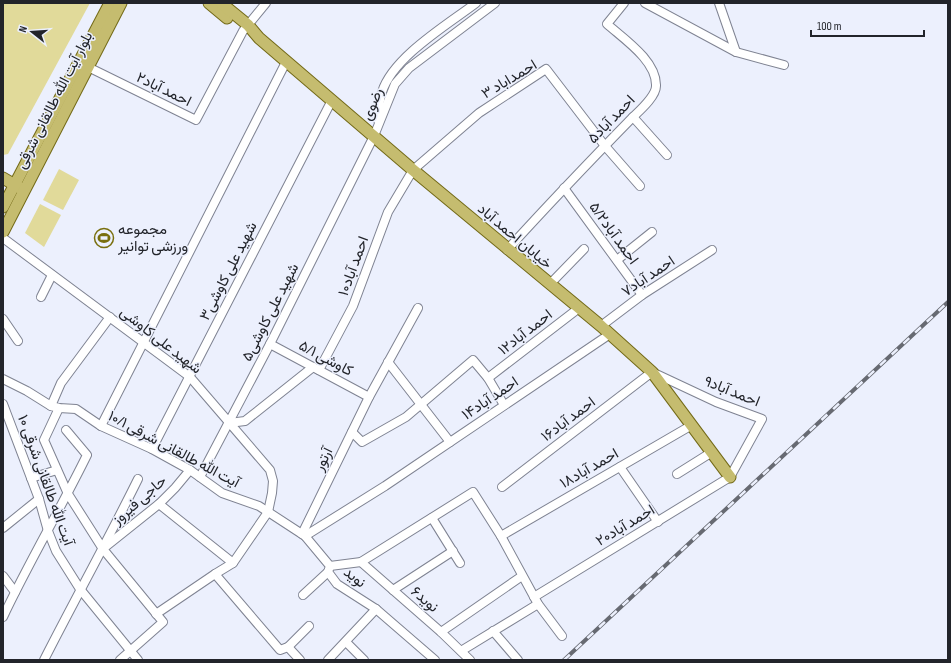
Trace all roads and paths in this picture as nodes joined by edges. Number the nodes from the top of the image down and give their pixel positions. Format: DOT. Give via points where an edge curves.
graph roads {
  1 [pos="110,3"];
  2 [pos="121,3"];
  3 [pos="209,3"];
  4 [pos="221,3"];
  5 [pos="266,3"];
  6 [pos="476,3"];
  7 [pos="495,3"];
  8 [pos="624,3"];
  9 [pos="645,3"];
  10 [pos="719,3"];
  11 [pos="246,28"];
  12 [pos="736,52"];
  13 [pos="286,62"];
  14 [pos="784,65"];
  15 [pos="88,66"];
  16 [pos="332,100"];
  17 [pos="633,117"];
  18 [pos="374,136"];
  19 [pos="605,146"];
  20 [pos="667,155"];
  21 [pos="413,170"];
  22 [pos="3,178"];
  23 [pos="640,186"];
  24 [pos="20,188"];
  25 [pos="564,188"];
  26 [pos="3,207"];
  27 [pos="3,232"];
  28 [pos="652,232"];
  29 [pos="3,238"];
  30 [pos="584,249"];
  31 [pos="508,250"];
  32 [pos="712,250"];
  33 [pos="617,260"];
  34 [pos="52,275"];
  35 [pos="550,284"];
  36 [pos="642,295"];
  37 [pos="41,297"];
  38 [pos="418,308"];
  39 [pos="579,308"];
  40 [pos="110,317"];
  41 [pos="3,319"];
  42 [pos="601,326"];
  43 [pos="610,334"];
  44 [pos="18,341"];
  45 [pos="144,342"];
  46 [pos="270,344"];
  47 [pos="388,362"];
  48 [pos="316,369"];
  49 [pos="652,372"];
  50 [pos="190,377"];
  51 [pos="488,378"];
  52 [pos="3,379"];
  53 [pos="369,397"];
  54 [pos="3,404"];
  55 [pos="421,404"];
  56 [pos="504,405"];
  57 [pos="55,407"];
  58 [pos="229,423"];
  59 [pos="692,425"];
  60 [pos="101,426"];
  61 [pos="66,430"];
  62 [pos="352,432"];
  63 [pos="450,442"];
  64 [pos="152,450"];
  65 [pos="712,452"];
  66 [pos="620,467"];
  67 [pos="57,470"];
  68 [pos="190,470"];
  69 [pos="678,474"];
  70 [pos="730,477"];
  71 [pos="31,478"];
  72 [pos="138,478"];
  73 [pos="200,478"];
  74 [pos="502,487"];
  75 [pos="68,494"];
  76 [pos="39,499"];
  77 [pos="158,504"];
  78 [pos="268,512"];
  79 [pos="432,518"];
  80 [pos="658,522"];
  81 [pos="3,528"];
  82 [pos="48,531"];
  83 [pos="303,535"];
  84 [pos="501,536"];
  85 [pos="103,549"];
  86 [pos="453,551"];
  87 [pos="361,562"];
  88 [pos="233,563"];
  89 [pos="460,564"];
  90 [pos="329,569"];
  91 [pos="215,574"];
  92 [pos="3,576"];
  93 [pos="522,576"];
  94 [pos="80,589"];
  95 [pos="394,590"];
  96 [pos="15,592"];
  97 [pos="303,595"];
  98 [pos="536,601"];
  99 [pos="376,609"];
  100 [pos="156,614"];
  101 [pos="3,617"];
  102 [pos="310,626"];
  103 [pos="493,631"];
  104 [pos="442,632"];
  105 [pos="562,636"];
  106 [pos="346,642"];
  107 [pos="288,647"];
  108 [pos="131,650"];
  109 [pos="461,651"];
  110 [pos="44,660"];
  111 [pos="120,660"];
  112 [pos="138,660"];
  113 [pos="300,660"];
  114 [pos="328,660"];
  115 [pos="364,660"];
  116 [pos="435,660"];
  117 [pos="470,660"];
  118 [pos="518,660"];
  1 -- 24 [label="main road, بلوار آیت الله طالقانی شرقی"];
  2 -- 15 [label="main road, بلوار آیت الله طالقانی شرقی"];
  3 -- 11 [label="main road, خیابان احمد آباد"];
  4 -- 11 [label="main road, خیابان احمد آباد"];
  5 -- 11 [label="street"];
  6 -- 18 [label="street, رضوی" via="404,58 392,73 382,92"];
  7 -- 18 [label="street, رضوی" via="409,68 395,84"];
  8 -- 17 [label="street, احمد آباد۵" via="606,24 642,55 655,73 656,88 645,106"];
  9 -- 12 [label="street"];
  10 -- 12 [label="street"];
  11 -- 13 [label="main road, خیابان احمد آباد"];
  11 -- 15 [label="street, احمد آباد۲" via="196,120"];
  12 -- 14 [label="street"];
  13 -- 16 [label="main road, خیابان احمد آباد"];
  13 -- 45 [label="street"];
  15 -- 24 [label="main road, بلوار آیت الله طالقانی شرقی"];
  16 -- 18 [label="main road, خیابان احمد آباد"];
  16 -- 50 [label="street, شهید علی کاوشی۳"];
  17 -- 19 [label="street, احمد آباد۵"];
  17 -- 20 [label="street"];
  18 -- 21 [label="main road, خیابان احمد آباد"];
  18 -- 46 [label="street, شهید علی کاوشی۵"];
  19 -- 21 [label="street, احمداباد ۳" via="546,69 479,113"];
  19 -- 23 [label="street"];
  19 -- 25 [label="street, احمد آباد۵"];
  21 -- 31 [label="main road, خیابان احمد آباد"];
  21 -- 48 [label="street, احمد آباد۱۰" via="388,212 353,306"];
  22 -- 24 [label="main road"];
  24 -- 26 [label="main road, بلوار آیت الله طالقانی شرقی"];
  24 -- 27 [label="main road, بلوار آیت الله طالقانی شرقی"];
  25 -- 31 [label="street, احمد آباد۵"];
  25 -- 33 [label="street, احمد آباد۵/۲"];
  28 -- 33 [label="street"];
  29 -- 34 [label="street, شهید علی کاوشی"];
  30 -- 35 [label="street"];
  31 -- 35 [label="main road, خیابان احمد آباد"];
  32 -- 36 [label="street, احمد آباد۷"];
  33 -- 36 [label="street, احمد آباد۵/۲"];
  34 -- 37 [label="street"];
  34 -- 40 [label="street, شهید علی کاوشی"];
  35 -- 39 [label="main road, خیابان احمد آباد"];
  36 -- 42 [label="street, احمد آباد۷"];
  38 -- 47 [label="street, آرتور"];
  39 -- 42 [label="main road, خیابان احمد آباد"];
  39 -- 51 [label="street, احمد آباد۱۲"];
  40 -- 45 [label="street, شهید علی کاوشی"];
  40 -- 57 [label="street" via="61,383"];
  41 -- 44 [label="street"];
  42 -- 43 [label="main road, خیابان احمد آباد"];
  43 -- 49 [label="main road, خیابان احمد آباد"];
  43 -- 56 [label="street, احمد آباد۱۴"];
  45 -- 50 [label="street, شهید علی کاوشی"];
  45 -- 60 [label="street"];
  46 -- 48 [label="street, کاوشی ۵/۱"];
  46 -- 58 [label="street, شهید علی کاوشی۵"];
  47 -- 53 [label="street, آرتور"];
  47 -- 55 [label="street"];
  48 -- 53 [label="street, کاوشی ۵/۱"];
  48 -- 58 [label="street" via="245,421"];
  49 -- 59 [label="main road, خیابان احمد آباد"];
  49 -- 70 [label="street, احمد آباد۹" via="716,402 762,419"];
  49 -- 74 [label="street, احمد آباد۱۶"];
  50 -- 58 [label="street, شهید علی کاوشی"];
  50 -- 64 [label="street, شهید علی کاوشی۳"];
  51 -- 55 [label="street" via="473,360"];
  51 -- 56 [label="street"];
  52 -- 57 [label="street, آیت الله طالقانی شرقی ۱۰/۱"];
  53 -- 62 [label="street, آرتور"];
  54 -- 71 [label="street, آیت الله طالقانی شرقی ۱۰"];
  55 -- 62 [label="street" via="406,417 362,442"];
  55 -- 63 [label="street"];
  56 -- 63 [label="street, احمد آباد۱۴"];
  57 -- 60 [label="street, آیت الله طالقانی شرقی ۱۰/۱" via="76,409"];
  57 -- 67 [label="street" via="44,440"];
  58 -- 73 [label="street, شهید علی کاوشی۵"];
  58 -- 78 [label="street, شهید علی کاوشی" via="270,470 272,493"];
  59 -- 65 [label="main road, خیابان احمد آباد"];
  59 -- 66 [label="street, احمد آباد۱۸"];
  60 -- 64 [label="street, آیت الله طالقانی شرقی ۱۰/۱"];
  61 -- 75 [label="street" via="87,455"];
  62 -- 83 [label="street, آرتور"];
  63 -- 83 [label="street, احمد آباد۱۴" via="385,486"];
  64 -- 68 [label="street, آیت الله طالقانی شرقی ۱۰/۱"];
  65 -- 69 [label="street"];
  65 -- 70 [label="main road, خیابان احمد آباد"];
  66 -- 80 [label="street"];
  66 -- 84 [label="street, احمد آباد۱۸"];
  67 -- 71 [label="street"];
  67 -- 75 [label="street"];
  68 -- 73 [label="street, آیت الله طالقانی شرقی ۱۰/۱"];
  68 -- 77 [label="street, حاجی فیروز"];
  70 -- 80 [label="street, احمد آباد۲۰"];
  71 -- 76 [label="street, آیت الله طالقانی شرقی ۱۰"];
  72 -- 85 [label="street"];
  73 -- 78 [label="street, آیت الله طالقانی شرقی ۱۰/۱" via="222,493 259,506"];
  75 -- 82 [label="street"];
  75 -- 85 [label="street"];
  76 -- 81 [label="street"];
  76 -- 82 [label="street, آیت الله طالقانی شرقی ۱۰"];
  77 -- 85 [label="street, حاجی فیروز"];
  77 -- 88 [label="street"];
  78 -- 83 [label="street, نوید"];
  78 -- 88 [label="street"];
  79 -- 84 [label="street" via="473,492"];
  79 -- 86 [label="street"];
  79 -- 87 [label="street"];
  80 -- 98 [label="street, احمد آباد۲۰"];
  82 -- 94 [label="street, آیت الله طالقانی شرقی ۱۰" via="56,551"];
  82 -- 96 [label="street"];
  83 -- 90 [label="street, نوید"];
  84 -- 93 [label="street"];
  85 -- 94 [label="street"];
  85 -- 100 [label="street"];
  86 -- 89 [label="street"];
  86 -- 95 [label="street"];
  87 -- 90 [label="street"];
  87 -- 95 [label="street, نوید۶"];
  88 -- 91 [label="street"];
  90 -- 97 [label="street"];
  90 -- 99 [label="street, نوید" via="337,584"];
  91 -- 100 [label="street"];
  91 -- 107 [label="street" via="280,650"];
  92 -- 96 [label="street"];
  93 -- 98 [label="street"];
  93 -- 104 [label="street"];
  94 -- 108 [label="street, آیت الله طالقانی شرقی ۱۰"];
  94 -- 110 [label="street"];
  95 -- 104 [label="street, نوید۶"];
  96 -- 101 [label="street"];
  98 -- 103 [label="street, احمد آباد۲۰"];
  98 -- 105 [label="street"];
  99 -- 106 [label="street"];
  99 -- 116 [label="street, نوید"];
  100 -- 108 [label="street" via="163,622"];
  102 -- 107 [label="street"];
  103 -- 109 [label="street, احمد آباد۲۰"];
  103 -- 118 [label="street"];
  104 -- 109 [label="street, نوید۶"];
  106 -- 114 [label="street"];
  106 -- 115 [label="street"];
  107 -- 113 [label="street"];
  108 -- 111 [label="street"];
  108 -- 112 [label="street, آیت الله طالقانی شرقی ۱۰"];
  109 -- 117 [label="street, نوید۶"];
}
